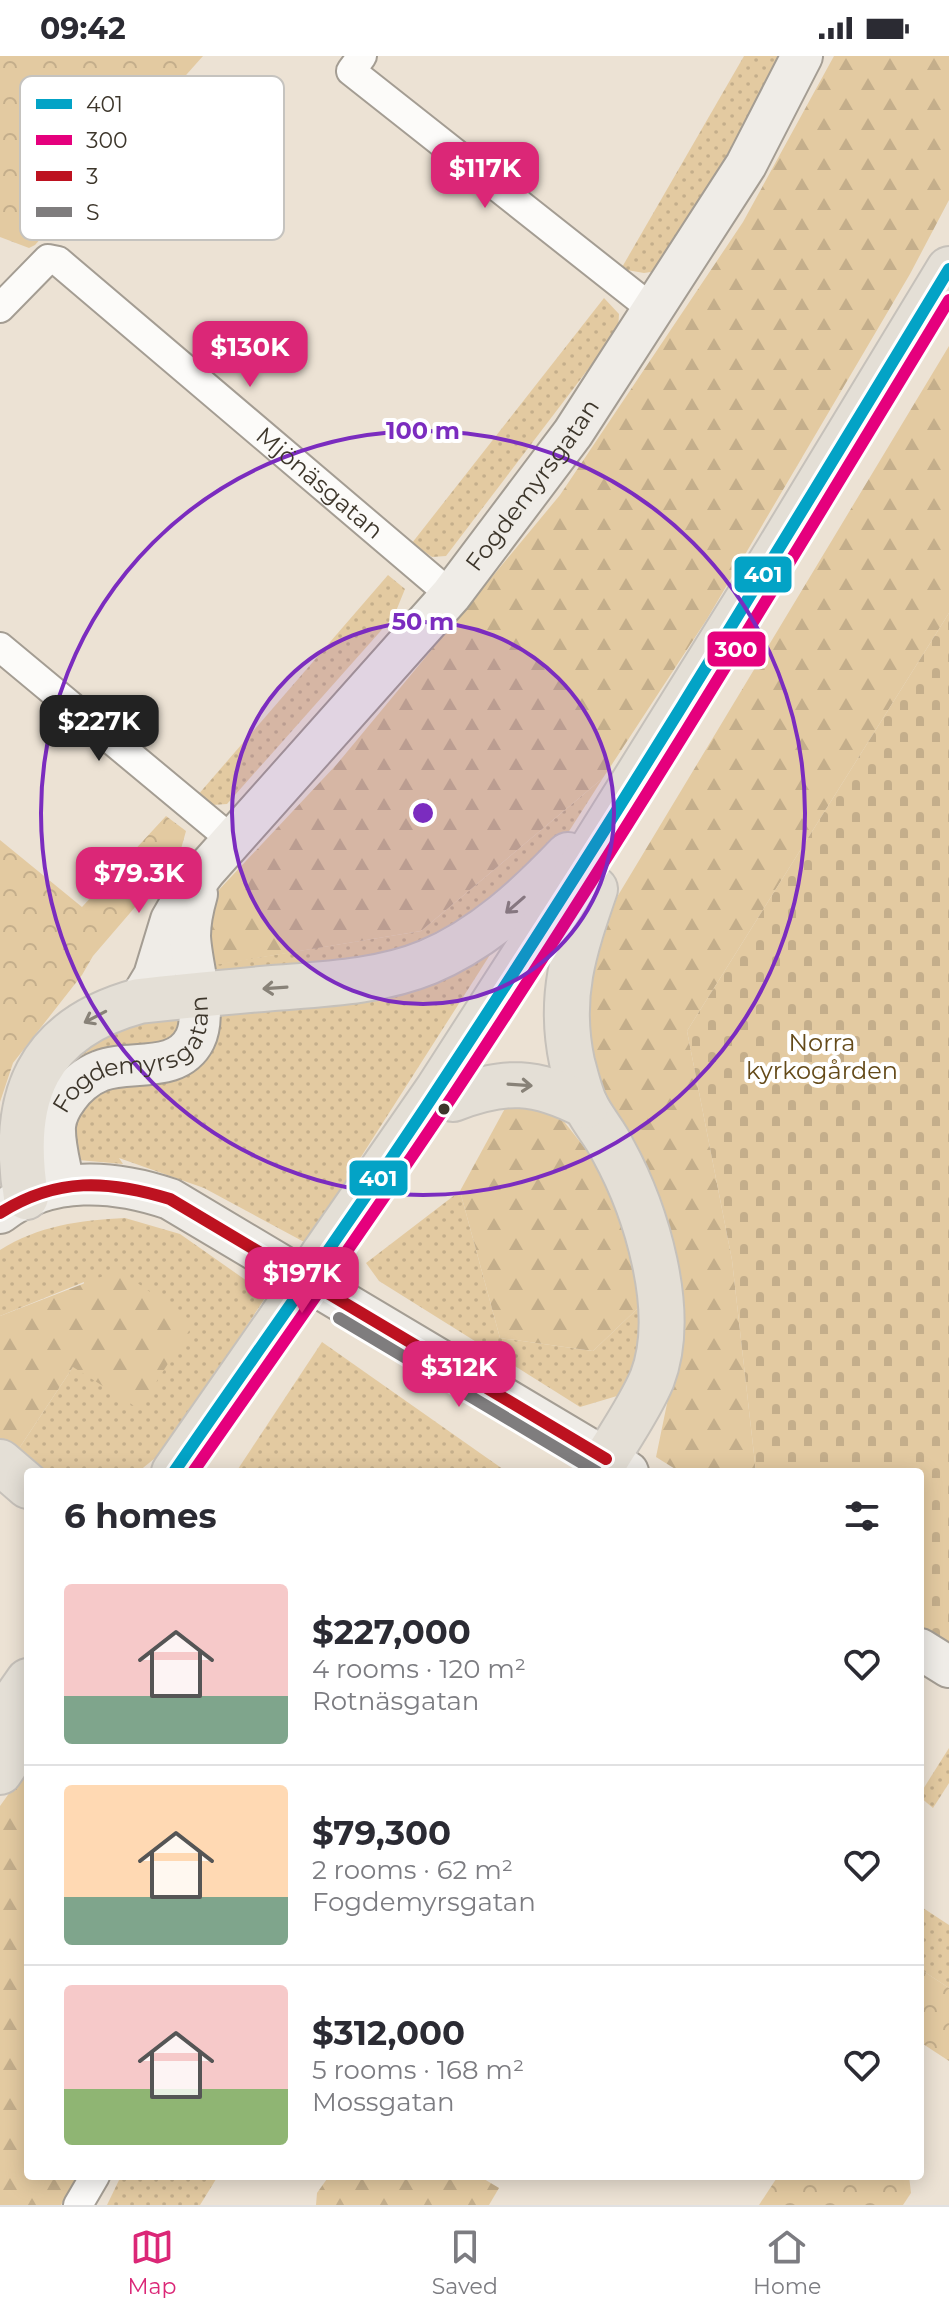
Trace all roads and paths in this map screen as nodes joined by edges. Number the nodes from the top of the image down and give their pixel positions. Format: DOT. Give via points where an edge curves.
graph roads {
  1 [pos="802,56"];
  2 [pos="356,63"];
  3 [pos="949,269"];
  4 [pos="0,308"];
  5 [pos="652,309"];
  6 [pos="949,321"];
  7 [pos="451,595"];
  8 [pos="0,647"];
  9 [pos="628,790"];
  10 [pos="232,840"];
  11 [pos="205,871"];
  12 [pos="595,889"];
  13 [pos="198,994"];
  14 [pos="139,1001"];
  15 [pos="453,1099"];
  16 [pos="586,1106"];
  17 [pos="30,1199"];
  18 [pos="331,1260"];
  19 [pos="291,1321"];
  20 [pos="0,1462"];
  21 [pos="177,1468"];
  22 [pos="202,1468"];
  23 [pos="610,1468"];
  24 [pos="24,1483"];
  25 [pos="924,1651"];
  26 [pos="949,1667"];
  27 [pos="24,1687"];
  28 [pos="0,1721"];
  29 [pos="24,1736"];
  30 [pos="0,1772"];
  31 [pos="93,2180"];
  32 [pos="78,2205"];
  1 -- 5 [label="street, Fogdemyrsgatan" via="746,165"];
  2 -- 5 [label="street"];
  3 -- 9 [label="main road"];
  4 -- 7 [label="street, Mjönäsgatan" via="52,259"];
  5 -- 7 [label="street, Fogdemyrsgatan" via="573,433"];
  6 -- 12 [label="main road"];
  7 -- 10 [label="street, Fogdemyrsgatan"];
  8 -- 10 [label="street"];
  9 -- 13 [label="main road, one-way" via="542,882 465,943 428,962 329,984"];
  9 -- 18 [label="main road"];
  10 -- 11 [label="street, Fogdemyrsgatan"];
  11 -- 13 [label="street, Fogdemyrsgatan" via="190,935"];
  11 -- 14 [label="street, Fogdemyrsgatan" via="171,920 159,963"];
  12 -- 15 [label="main road"];
  12 -- 16 [label="main road" via="568,976 572,1062"];
  13 -- 14 [label="main road"];
  13 -- 17 [label="street, Fogdemyrsgatan" via="198,1028 188,1049 158,1064 102,1070 71,1091"];
  14 -- 17 [label="main road, one-way" via="90,1019 62,1040 39,1070 21,1126 21,1168"];
  15 -- 16 [label="main road, one-way" via="481,1088 526,1084"];
  15 -- 18 [label="main road"];
  16 -- 23 [label="main road" via="631,1188 659,1283 659,1353"];
  17 -- 23 [label="street" via="90,1183 170,1199"];
  18 -- 19 [label="main road"];
  19 -- 21 [label="main road"];
  19 -- 22 [label="main road"];
  20 -- 24 [label="main road"];
  25 -- 26 [label="street"];
  27 -- 28 [label="main road"];
  29 -- 30 [label="main road"];
  31 -- 32 [label="street"];
}
